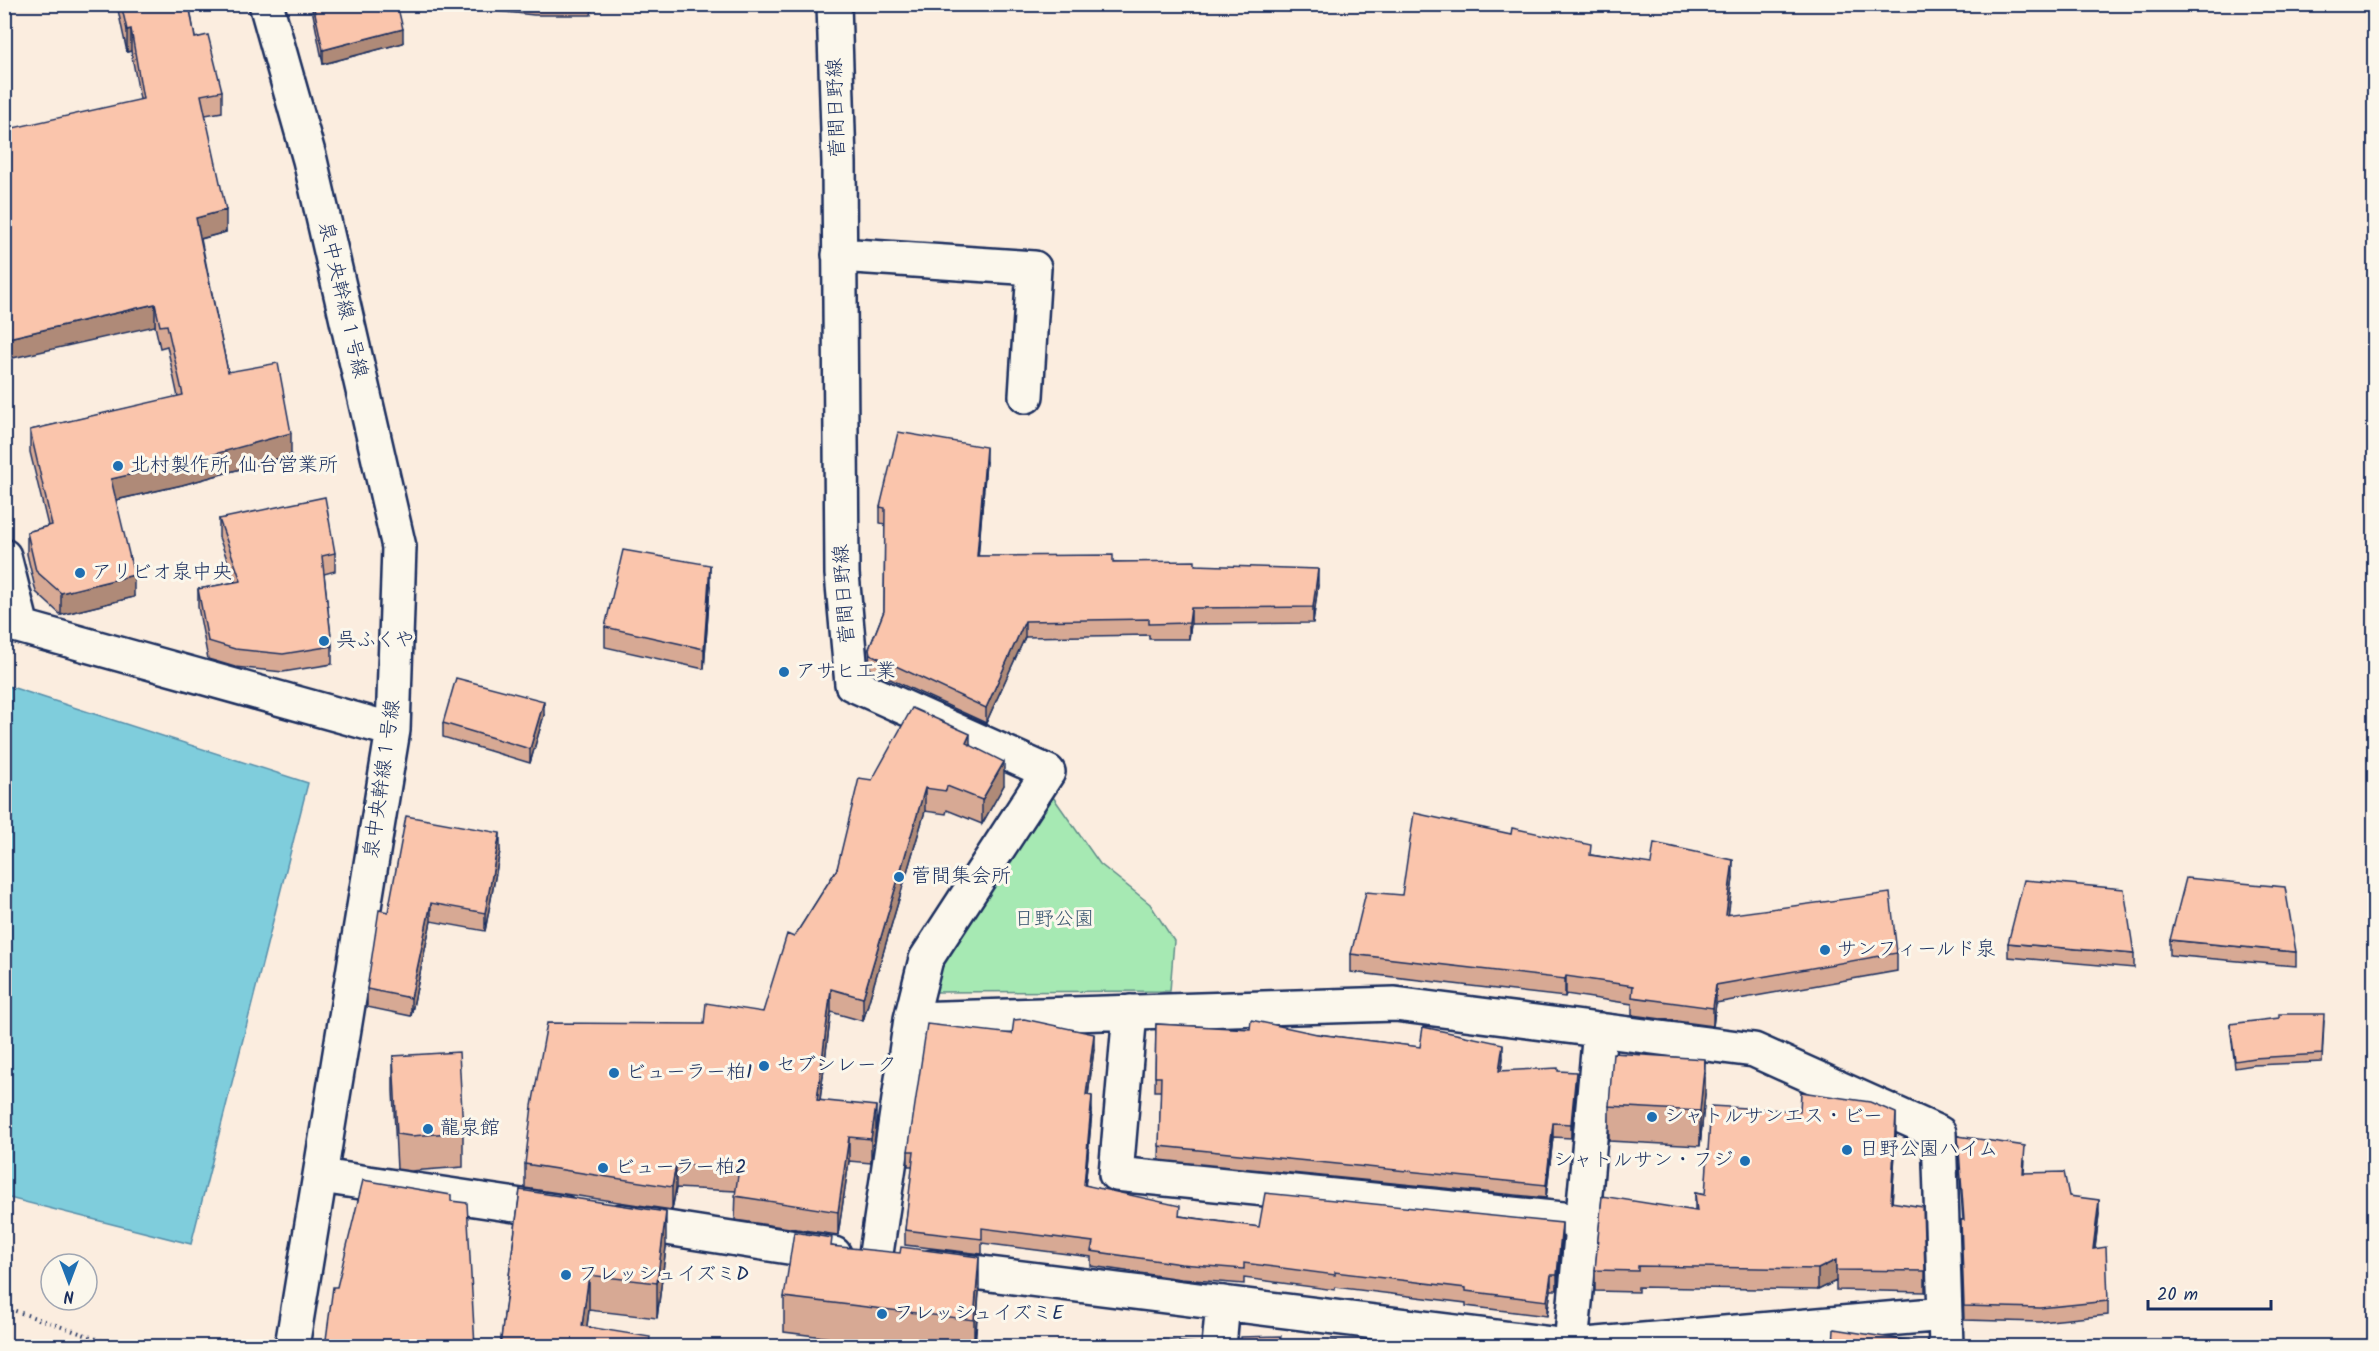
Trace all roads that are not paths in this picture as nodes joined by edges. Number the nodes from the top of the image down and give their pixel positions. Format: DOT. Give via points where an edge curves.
graph roads {
  1 [pos="266,4"];
  2 [pos="834,4"];
  3 [pos="839,255"];
  4 [pos="1026,396"];
  5 [pos="4,556"];
  6 [pos="13,625"];
  7 [pos="393,729"];
  8 [pos="1130,1012"];
  9 [pos="911,1019"];
  10 [pos="1600,1030"];
  11 [pos="321,1176"];
  12 [pos="1582,1221"];
  13 [pos="875,1260"];
  14 [pos="1223,1303"];
  15 [pos="1945,1314"];
  16 [pos="292,1347"];
  17 [pos="1219,1347"];
  18 [pos="1571,1347"];
  19 [pos="1946,1347"];
  1 -- 7 [label="street, 泉中央幹線１号線" via="310,160 399,547"];
  2 -- 3 [label="street, 菅間日野線"];
  3 -- 4 [label="street" via="1034,268"];
  3 -- 9 [label="street, 菅間日野線" via="842,574 852,684 1048,772 926,959"];
  5 -- 6 [label="street"];
  6 -- 7 [label="street"];
  7 -- 11 [label="street, 泉中央幹線１号線"];
  8 -- 9 [label="street"];
  8 -- 10 [label="street" via="1395,1004"];
  8 -- 12 [label="street" via="1116,1174"];
  9 -- 13 [label="street"];
  10 -- 12 [label="street"];
  10 -- 15 [label="street" via="1754,1050 1939,1133"];
  11 -- 13 [label="street"];
  11 -- 16 [label="street, 泉中央幹線１号線"];
  12 -- 18 [label="street"];
  13 -- 14 [label="street"];
  14 -- 17 [label="street"];
  14 -- 18 [label="street"];
  15 -- 18 [label="street"];
  15 -- 19 [label="street"];
}
